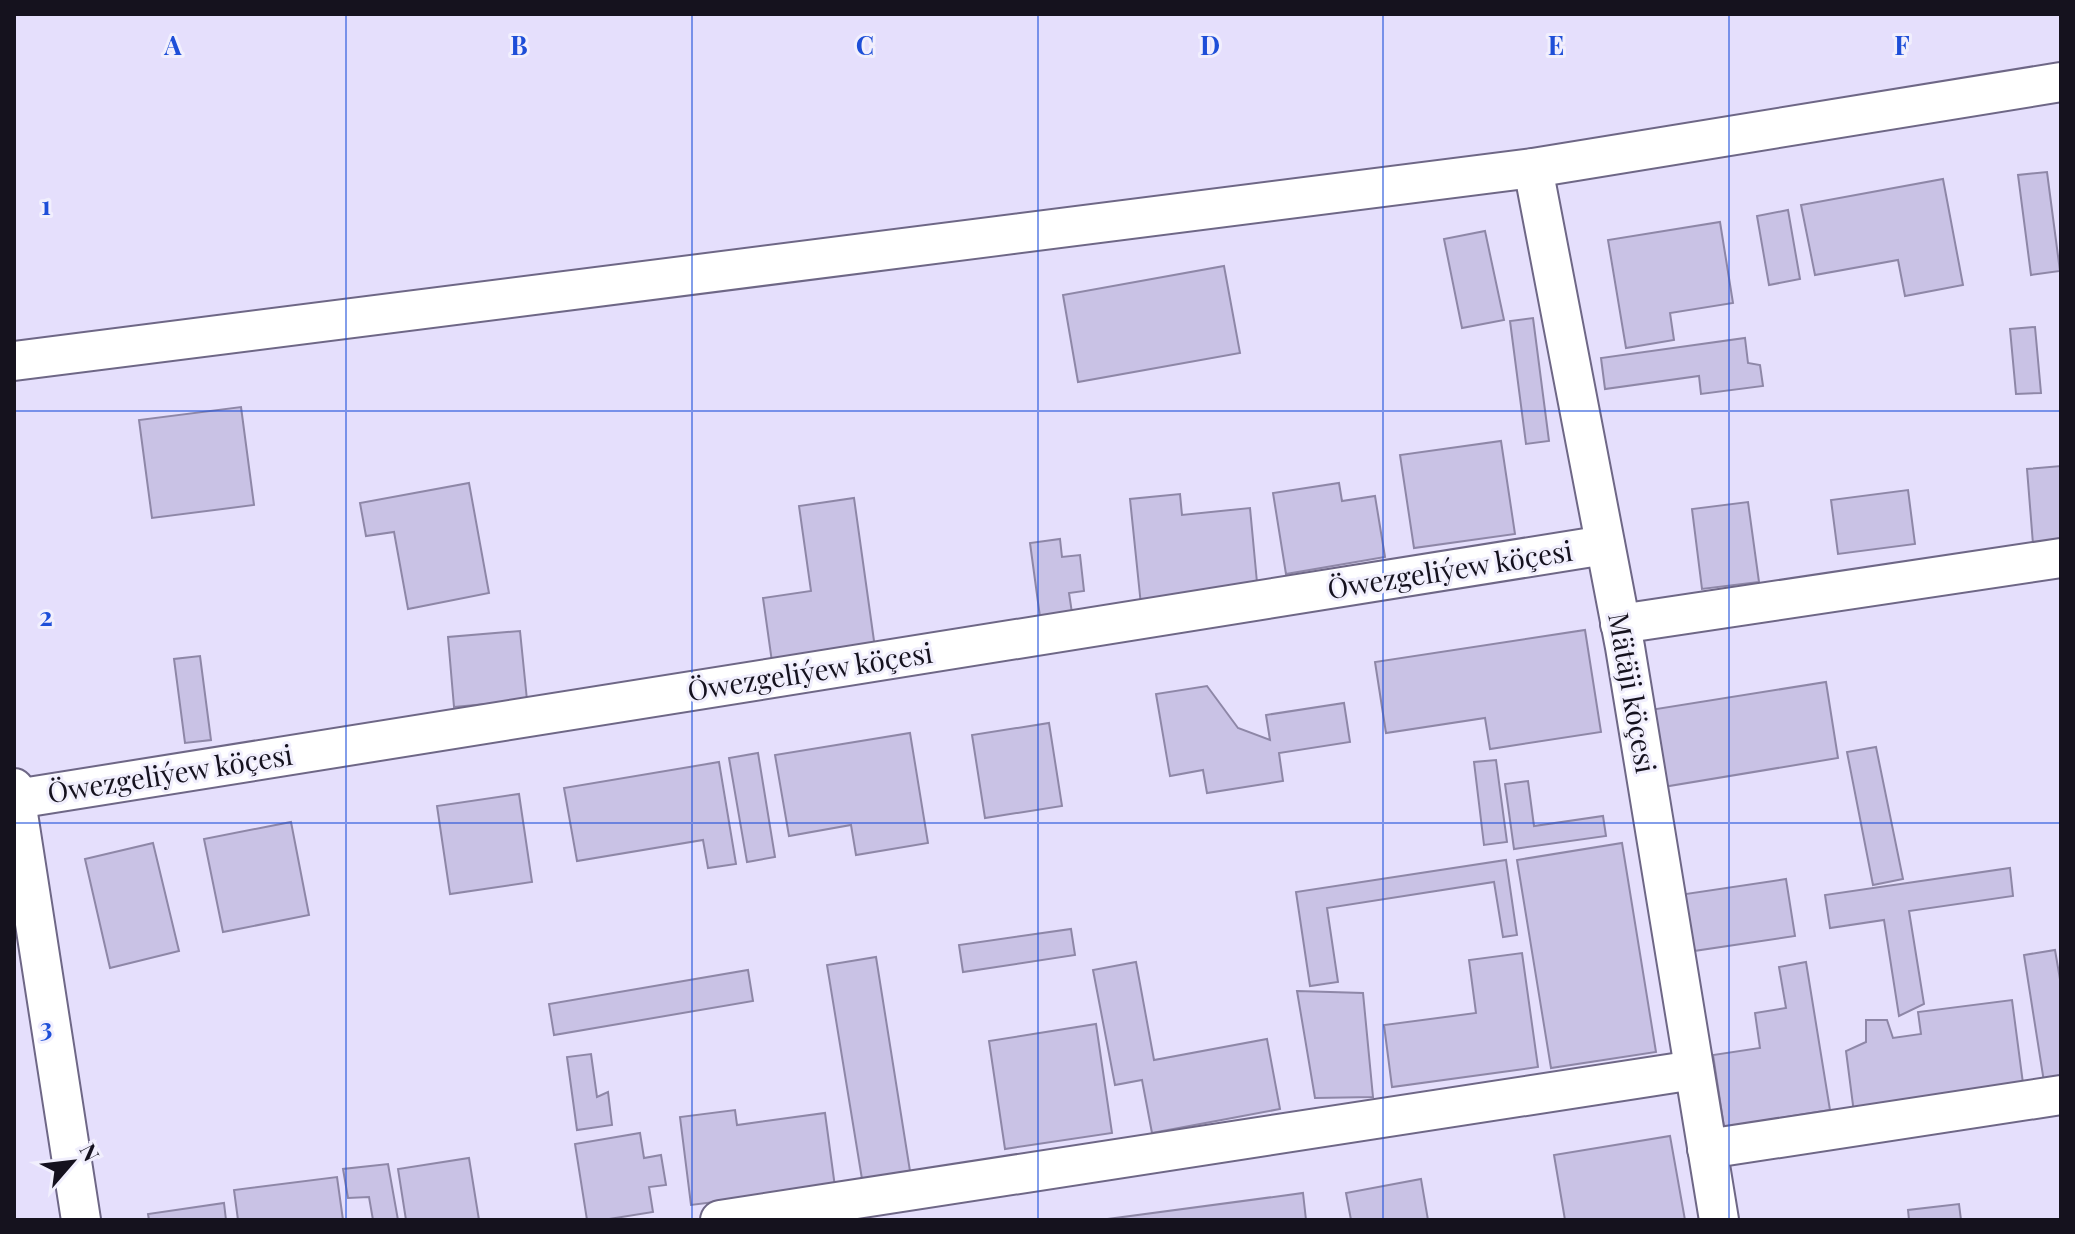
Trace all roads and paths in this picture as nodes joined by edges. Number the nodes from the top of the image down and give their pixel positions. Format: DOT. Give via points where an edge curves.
graph roads {
  1 [pos="2061,82"];
  2 [pos="1533,168"];
  3 [pos="14,361"];
  4 [pos="1605,545"];
  5 [pos="2061,558"];
  6 [pos="1620,624"];
  7 [pos="15,794"];
  8 [pos="1694,1070"];
  9 [pos="2061,1095"];
  10 [pos="1707,1149"];
  11 [pos="81,1220"];
  12 [pos="720,1220"];
  13 [pos="1719,1220"];
  1 -- 2 [label="street"];
  2 -- 3 [label="street"];
  2 -- 4 [label="street, Mätäji köçesi"];
  4 -- 6 [label="street, Mätäji köçesi"];
  4 -- 7 [label="street, Öwezgeliýew köçesi"];
  5 -- 6 [label="street"];
  6 -- 8 [label="street, Mätäji köçesi"];
  7 -- 11 [label="street"];
  8 -- 10 [label="street, Mätäji köçesi"];
  8 -- 12 [label="street"];
  9 -- 10 [label="street"];
  10 -- 13 [label="street, Mätäji köçesi"];
}
